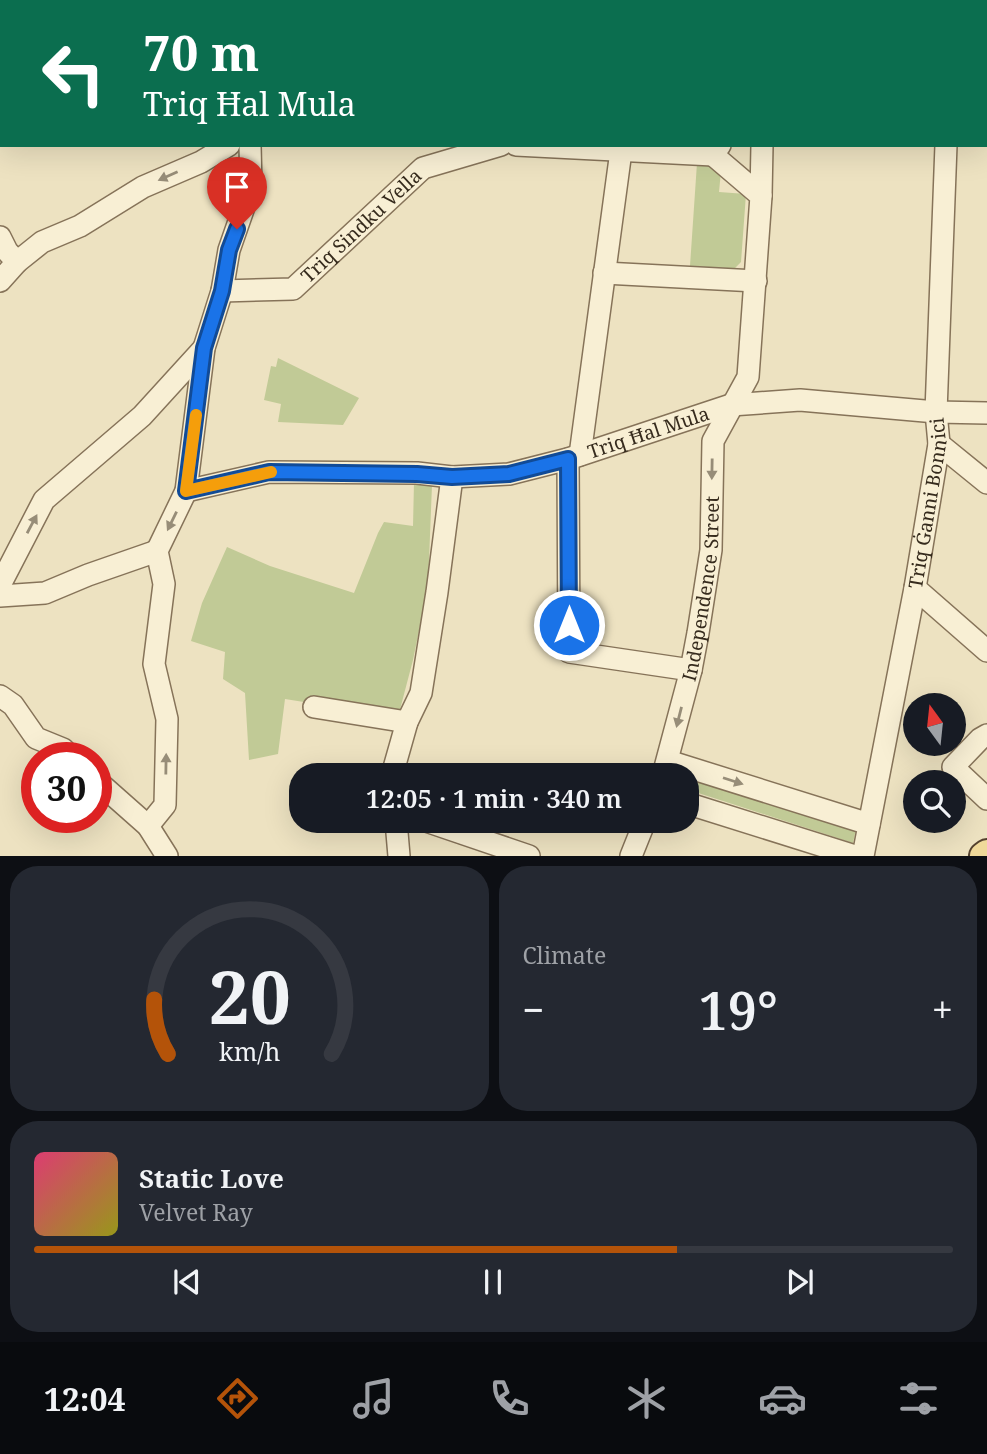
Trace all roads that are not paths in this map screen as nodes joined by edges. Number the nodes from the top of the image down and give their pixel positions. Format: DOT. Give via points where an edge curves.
graph roads {
  1 [pos="226,147"];
  2 [pos="250,147"];
  3 [pos="494,147"];
  4 [pos="551,147"];
  5 [pos="762,147"];
  6 [pos="946,147"];
  7 [pos="716,150"];
  8 [pos="621,151"];
  9 [pos="761,196"];
  10 [pos="6,250"];
  11 [pos="604,273"];
  12 [pos="0,281"];
  13 [pos="756,281"];
  14 [pos="222,291"];
  15 [pos="204,348"];
  16 [pos="731,405"];
  17 [pos="936,412"];
  18 [pos="987,413"];
  19 [pos="939,444"];
  20 [pos="574,457"];
  21 [pos="452,477"];
  22 [pos="987,482"];
  23 [pos="186,491"];
  24 [pos="157,551"];
  25 [pos="0,584"];
  26 [pos="915,588"];
  27 [pos="0,596"];
  28 [pos="987,651"];
  29 [pos="691,670"];
  30 [pos="0,696"];
  31 [pos="314,707"];
  32 [pos="407,722"];
  33 [pos="985,740"];
  34 [pos="46,742"];
  35 [pos="395,763"];
  36 [pos="667,763"];
  37 [pos="699,777"];
  38 [pos="112,794"];
  39 [pos="987,799"];
  40 [pos="699,808"];
  41 [pos="869,824"];
  42 [pos="148,826"];
  43 [pos="397,833"];
  44 [pos="461,833"];
  45 [pos="640,833"];
  46 [pos="819,850"];
  47 [pos="167,856"];
  48 [pos="399,856"];
  49 [pos="529,856"];
  50 [pos="631,856"];
  51 [pos="855,856"];
  52 [pos="863,856"];
  1 -- 10 [label="street, one-way" via="143,187 80,226"];
  2 -- 14 [label="street" via="251,187 229,250"];
  3 -- 14 [label="street, Triq Sindku Vella" via="423,168 293,289"];
  4 -- 8 [label="street"];
  5 -- 9 [label="street, Independence Street"];
  6 -- 17 [label="street, Triq Ġanni Bonnici"];
  7 -- 8 [label="street"];
  7 -- 9 [label="street"];
  8 -- 11 [label="street"];
  9 -- 13 [label="street, Independence Street"];
  10 -- 12 [label="street"];
  11 -- 13 [label="street"];
  11 -- 20 [label="street"];
  13 -- 16 [label="street, Independence Street" via="748,377"];
  14 -- 15 [label="street"];
  15 -- 23 [label="street"];
  25 -- 15 [label="street, one-way" via="44,500 142,416"];
  16 -- 17 [label="street, Triq Ħal Mula" via="800,400"];
  16 -- 20 [label="street, Triq Ħal Mula"];
  16 -- 29 [label="street, Independence Street, one-way" via="713,441 711,550"];
  17 -- 18 [label="street, Triq Ħal Mula"];
  17 -- 19 [label="street, Triq Ġanni Bonnici"];
  19 -- 22 [label="street"];
  19 -- 26 [label="street, Triq Ġanni Bonnici"];
  20 -- 21 [label="street, Triq Ħal Mula" via="509,474"];
  20 -- 29 [label="street" via="569,652"];
  21 -- 23 [label="street, Triq Ħal Mula" via="269,472"];
  21 -- 32 [label="street" via="421,693"];
  23 -- 24 [label="street, one-way"];
  24 -- 27 [label="street" via="45,593"];
  42 -- 24 [label="street, one-way" via="165,805 167,719 154,664 164,584"];
  26 -- 28 [label="street"];
  26 -- 41 [label="street, Triq Ġanni Bonnici"];
  29 -- 36 [label="street, Independence Street, one-way"];
  30 -- 34 [label="street" via="13,705 36,738"];
  31 -- 32 [label="street"];
  32 -- 35 [label="street"];
  33 -- 39 [label="street" via="953,766"];
  37 -- 41 [label="street, one-way"];
  38 -- 42 [label="street"];
  40 -- 46 [label="street"];
  41 -- 52 [label="street, Triq Ġanni Bonnici"];
  42 -- 47 [label="street"];
  43 -- 48 [label="street"];
  44 -- 49 [label="street"];
  45 -- 50 [label="street"];
  46 -- 51 [label="street"];
}
